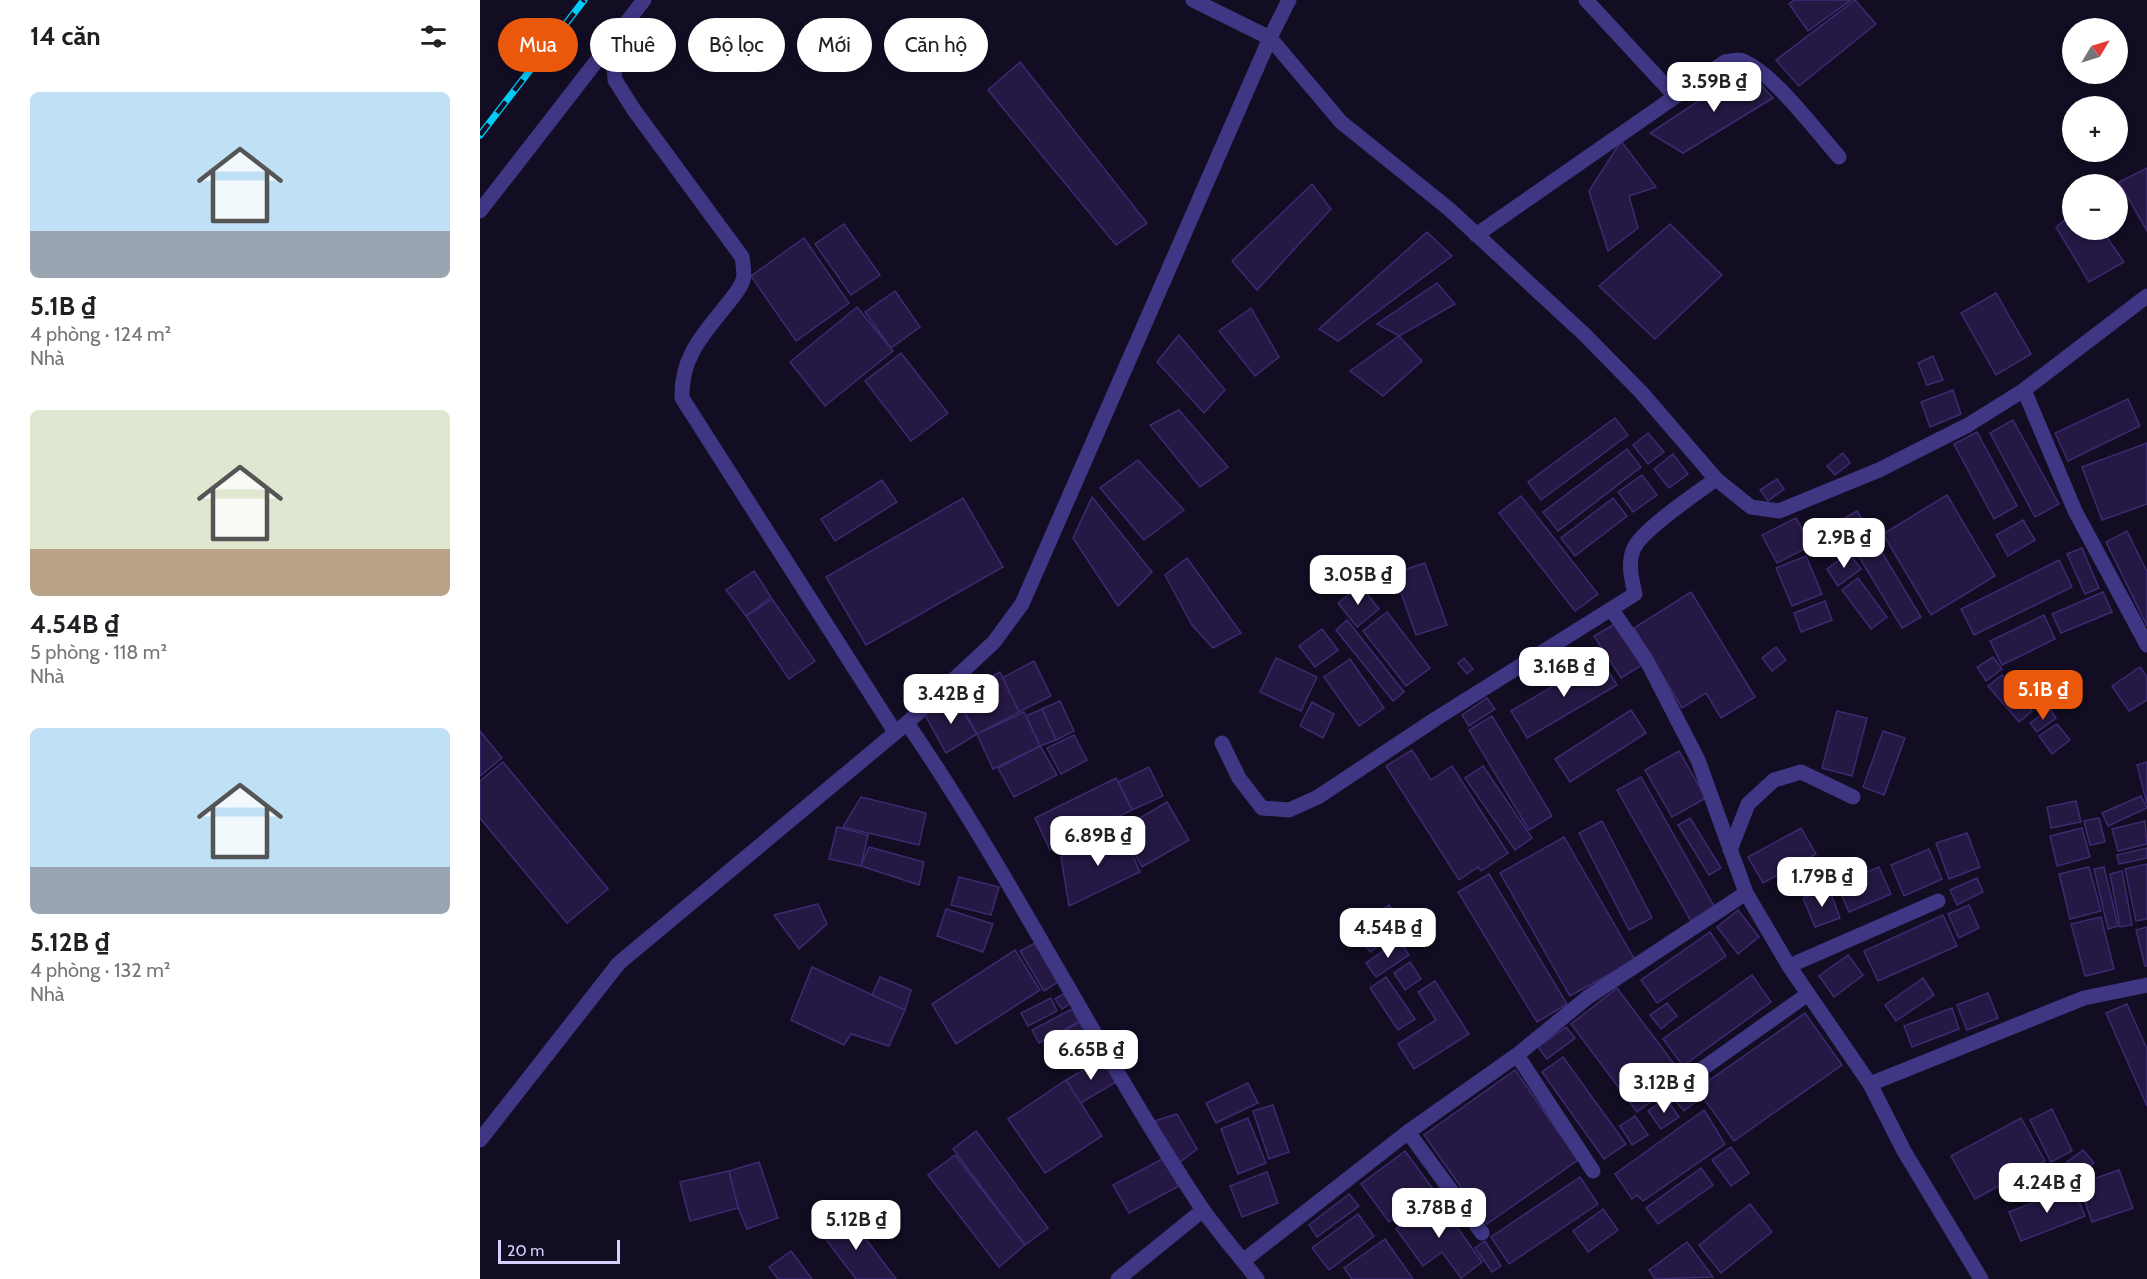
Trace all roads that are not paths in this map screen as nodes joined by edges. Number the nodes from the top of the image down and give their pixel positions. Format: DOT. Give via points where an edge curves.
graph roads {
  1 [pos="644,0"];
  2 [pos="1193,0"];
  3 [pos="1289,0"];
  4 [pos="1586,0"];
  5 [pos="630,18"];
  6 [pos="1270,38"];
  7 [pos="590,69"];
  8 [pos="614,72"];
  9 [pos="1674,95"];
  10 [pos="1839,157"];
  11 [pos="480,211"];
  12 [pos="1476,235"];
  13 [pos="2147,296"];
  14 [pos="2024,390"];
  15 [pos="1716,478"];
  16 [pos="1612,610"];
  17 [pos="2147,645"];
  18 [pos="902,728"];
  19 [pos="1222,743"];
  20 [pos="1853,797"];
  21 [pos="1730,850"];
  22 [pos="1746,893"];
  23 [pos="1938,901"];
  24 [pos="1789,966"];
  25 [pos="2147,985"];
  26 [pos="1808,994"];
  27 [pos="1516,1055"];
  28 [pos="1695,1074"];
  29 [pos="1870,1084"];
  30 [pos="1408,1132"];
  31 [pos="480,1140"];
  32 [pos="1593,1171"];
  33 [pos="1203,1210"];
  34 [pos="1482,1233"];
  35 [pos="1243,1261"];
  36 [pos="1118,1279"];
  37 [pos="1257,1279"];
  38 [pos="1981,1279"];
  1 -- 5 [label="street"];
  2 -- 6 [label="street"];
  3 -- 6 [label="street"];
  4 -- 9 [label="street"];
  6 -- 12 [label="street" via="1341,122"];
  6 -- 18 [label="street" via="1022,604 994,642"];
  7 -- 11 [label="street"];
  8 -- 18 [label="street" via="633,110 742,257 744,279 688,360 681,376 682,398"];
  9 -- 10 [label="street" via="1725,62 1740,59 1775,85"];
  9 -- 12 [label="street"];
  12 -- 15 [label="street" via="1584,334"];
  13 -- 14 [label="street"];
  14 -- 15 [label="street" via="1879,470 1779,511 1751,507"];
  14 -- 17 [label="street" via="2075,511"];
  15 -- 16 [label="street" via="1648,532 1634,548 1630,569 1635,594"];
  16 -- 19 [label="street" via="1477,692 1318,797 1289,810 1262,808 1239,778"];
  16 -- 21 [label="street" via="1647,661 1698,760"];
  18 -- 31 [label="street" via="619,963"];
  18 -- 33 [label="street" via="957,799"];
  20 -- 21 [label="street" via="1801,772 1774,780 1748,804"];
  21 -- 22 [label="street"];
  22 -- 24 [label="street"];
  22 -- 27 [label="street" via="1588,997"];
  23 -- 24 [label="street"];
  24 -- 26 [label="street"];
  25 -- 29 [label="street" via="2084,998"];
  26 -- 28 [label="street"];
  26 -- 29 [label="street"];
  27 -- 30 [label="street"];
  27 -- 32 [label="street"];
  29 -- 38 [label="street"];
  30 -- 34 [label="street"];
  30 -- 35 [label="street"];
  33 -- 35 [label="street"];
  33 -- 36 [label="street"];
  35 -- 37 [label="street"];
}
